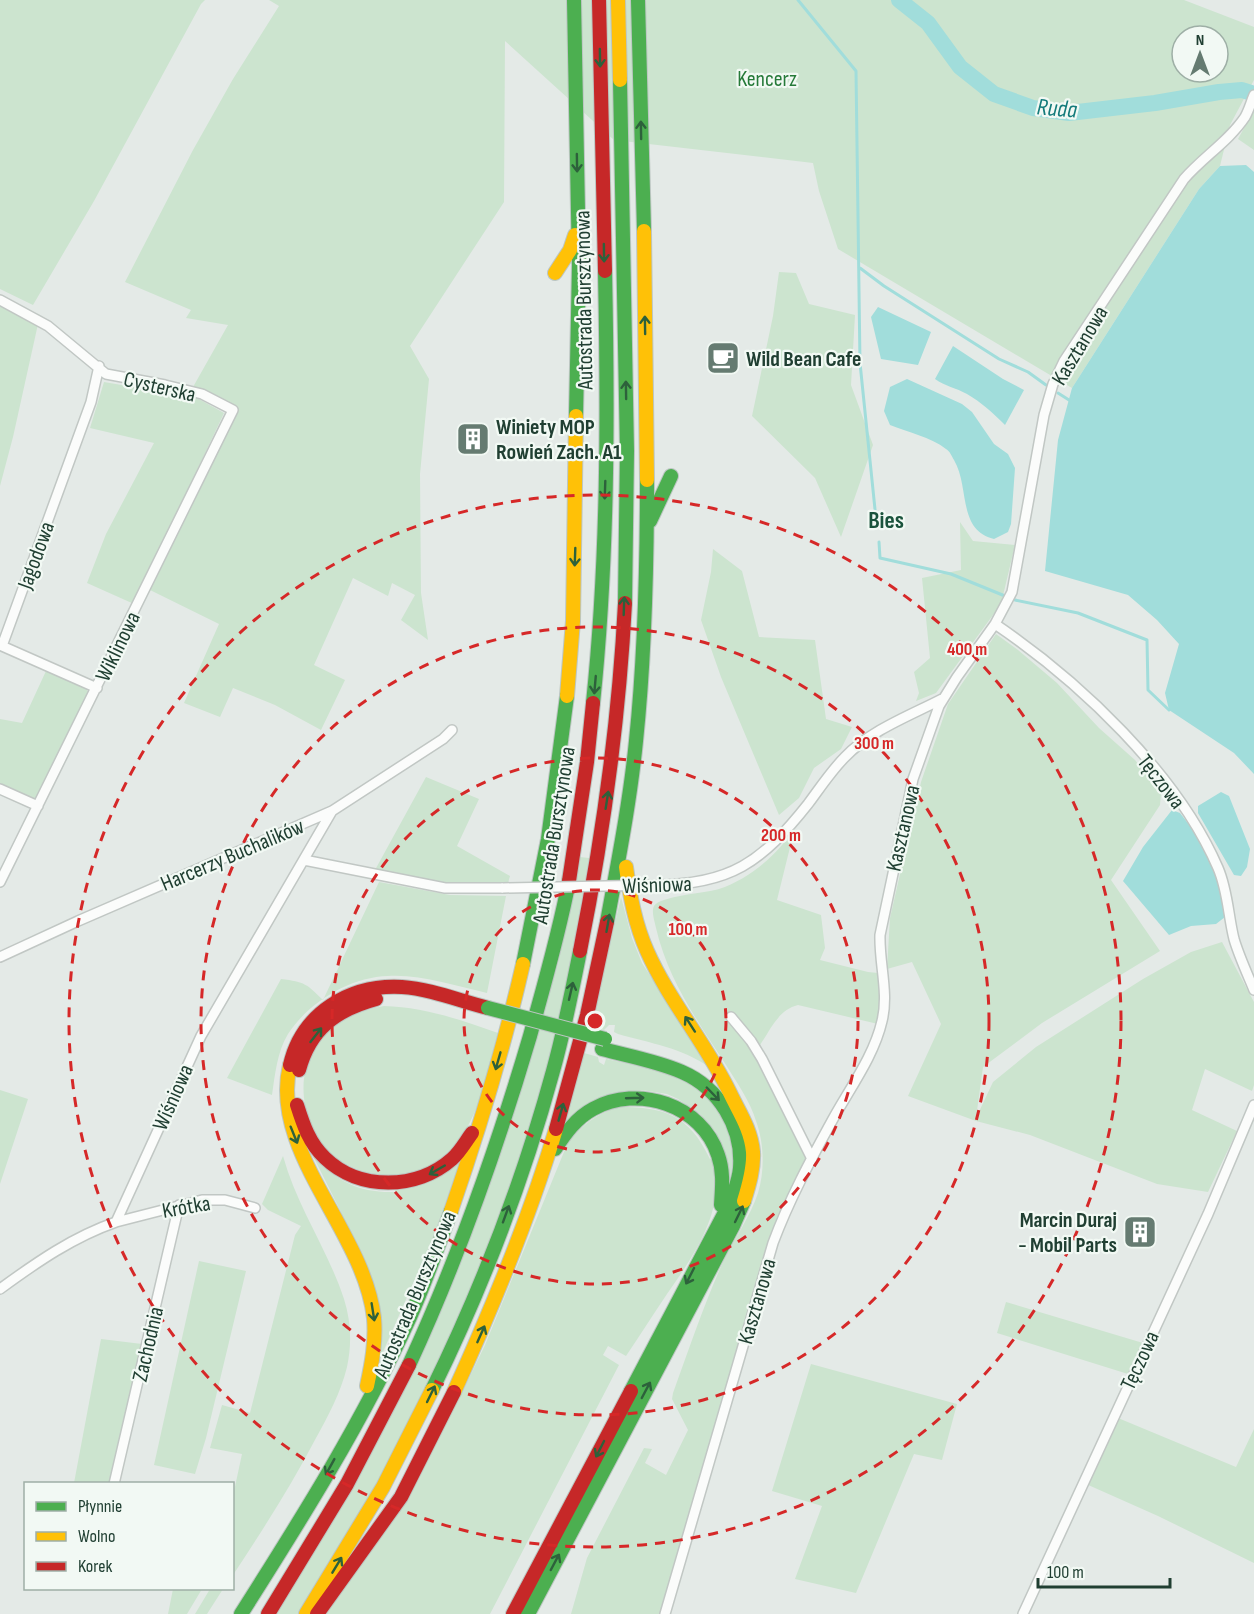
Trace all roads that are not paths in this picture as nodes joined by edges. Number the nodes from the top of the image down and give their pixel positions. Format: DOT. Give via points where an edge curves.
graph roads {
  1 [pos="573,0"];
  2 [pos="599,0"];
  3 [pos="618,0"];
  4 [pos="639,7"];
  5 [pos="1254,94"];
  6 [pos="578,226"];
  7 [pos="555,273"];
  8 [pos="0,300"];
  9 [pos="99,366"];
  10 [pos="233,410"];
  11 [pos="671,476"];
  12 [pos="647,530"];
  13 [pos="995,624"];
  14 [pos="97,688"];
  15 [pos="944,698"];
  16 [pos="452,730"];
  17 [pos="0,789"];
  18 [pos="38,806"];
  19 [pos="332,811"];
  20 [pos="624,832"];
  21 [pos="304,860"];
  22 [pos="0,882"];
  23 [pos="0,957"];
  24 [pos="1254,990"];
  25 [pos="488,1013"];
  26 [pos="731,1017"];
  27 [pos="604,1044"];
  28 [pos="730,1093"];
  29 [pos="1254,1105"];
  30 [pos="485,1108"];
  31 [pos="812,1159"];
  32 [pos="544,1168"];
  33 [pos="179,1205"];
  34 [pos="255,1208"];
  35 [pos="116,1222"];
  36 [pos="717,1224"];
  37 [pos="0,1289"];
  38 [pos="358,1416"];
  39 [pos="114,1482"];
  40 [pos="241,1614"];
  41 [pos="268,1614"];
  42 [pos="306,1614"];
  43 [pos="317,1614"];
  44 [pos="513,1614"];
  45 [pos="528,1614"];
  46 [pos="665,1614"];
  47 [pos="1023,1614"];
  1 -- 6 [label="highway, one-way"];
  2 -- 41 [label="highway, Autostrada Bursztynowa, one-way" via="606,365 603,553 589,741 559,931 520,1073 486,1174 425,1329 372,1439"];
  42 -- 3 [label="highway, Autostrada Bursztynowa, one-way" via="404,1447 476,1293 554,1069 585,930 609,792 623,620 627,469"];
  12 -- 4 [label="highway, one-way"];
  5 -- 13 [label="street, Kasztanowa" via="1236,129 1184,179 1064,361 1044,415 1012,592"];
  6 -- 7 [label="highway" via="570,250"];
  6 -- 30 [label="highway, one-way" via="577,451 570,675 549,832 527,946"];
  8 -- 9 [label="street, Cysterska" via="48,326"];
  9 -- 10 [label="street, Cysterska" via="106,374 202,394"];
  9 -- 14 [label="street, Jagodowa" via="91,402 2,646"];
  10 -- 14 [label="street, Wiklinowa"];
  11 -- 12 [label="highway"];
  12 -- 20 [label="highway" via="640,697"];
  13 -- 15 [label="street, Kasztanowa"];
  13 -- 24 [label="street, Tęczowa" via="1047,661 1116,726 1184,809 1223,882 1234,939"];
  14 -- 18 [label="street, Wiklinowa"];
  15 -- 21 [label="street, Wiśniowa, bridge" via="874,733 845,757 768,847 733,873 702,883 445,888"];
  15 -- 31 [label="street, Kasztanowa" via="913,779 882,920 882,1023 871,1051"];
  16 -- 19 [label="street, Harcerzy Buchalików"];
  17 -- 18 [label="street"];
  18 -- 22 [label="street, Wiklinowa"];
  19 -- 21 [label="street, Wiśniowa"];
  19 -- 23 [label="street, Harcerzy Buchalików"];
  28 -- 20 [label="highway, one-way" via="637,932 627,891"];
  32 -- 20 [label="highway, one-way" via="586,1021"];
  21 -- 35 [label="street, Wiśniowa" via="201,1036"];
  25 -- 27 [label="highway, bridge"];
  30 -- 25 [label="highway, one-way" via="468,1139 447,1164 417,1180 377,1184 351,1176 326,1160 304,1130 296,1099 300,1063 316,1034 343,1010 362,1002 396,999"];
  25 -- 38 [label="highway, one-way" via="401,987 363,990 322,1011 296,1042 289,1062 285,1082 288,1118 352,1249 371,1302 374,1350"];
  26 -- 31 [label="street" via="762,1059"];
  27 -- 28 [label="highway" via="690,1064"];
  27 -- 36 [label="highway, one-way" via="684,1073 709,1089 727,1111 739,1140 740,1167 732,1199"];
  45 -- 28 [label="highway, one-way" via="743,1204 750,1185 753,1151 747,1123"];
  29 -- 47 [label="street, Tęczowa" via="1208,1214"];
  30 -- 38 [label="highway" via="439,1243 403,1331"];
  31 -- 46 [label="street, Kasztanowa" via="773,1243"];
  32 -- 36 [label="highway, one-way" via="567,1132 595,1107 632,1097 662,1101 698,1122 715,1146 724,1186"];
  43 -- 32 [label="highway, one-way" via="399,1499 430,1442 495,1301"];
  33 -- 34 [label="street, Krótka" via="225,1200"];
  33 -- 35 [label="street, Krótka"];
  33 -- 39 [label="street, Zachodnia"];
  35 -- 37 [label="street" via="58,1248"];
  36 -- 44 [label="highway, one-way"];
  38 -- 40 [label="highway, one-way" via="291,1536"];
}
